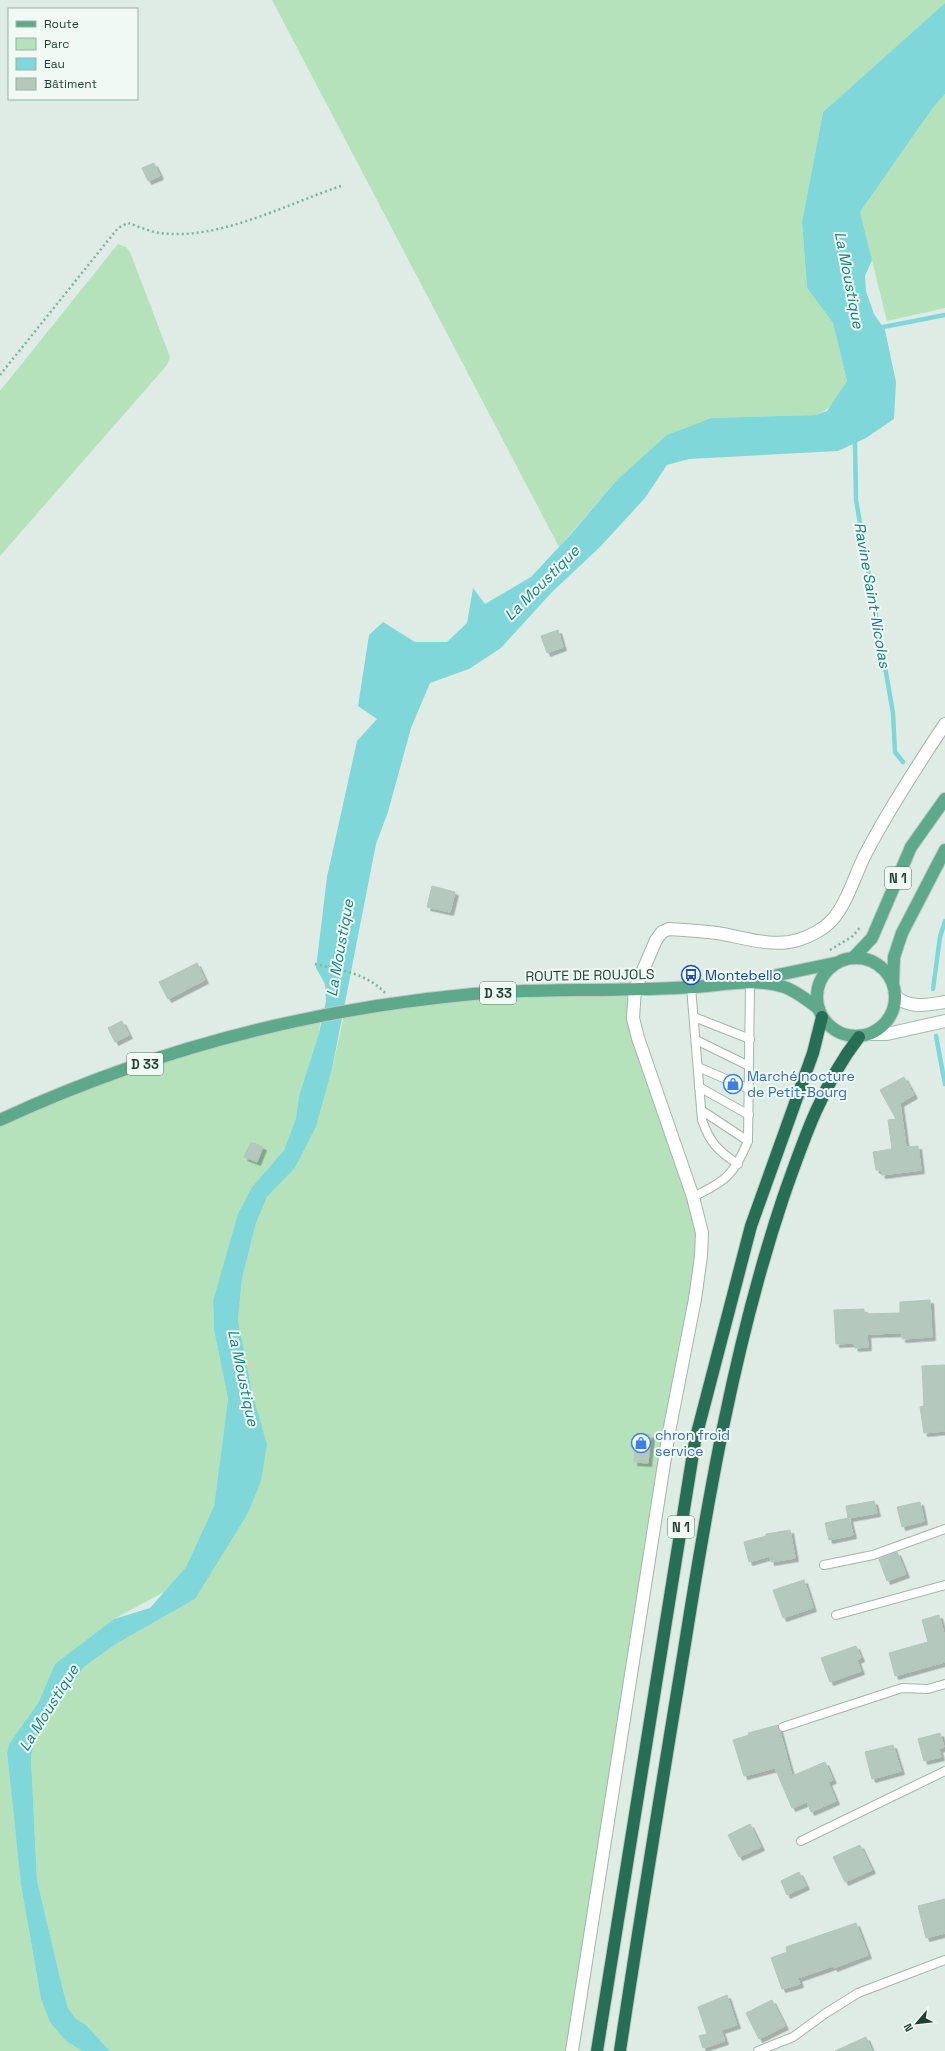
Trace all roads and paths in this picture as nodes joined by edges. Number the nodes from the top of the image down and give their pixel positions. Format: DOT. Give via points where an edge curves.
graph roads {
  1 [pos="341,186"];
  2 [pos="0,375"];
  3 [pos="945,724"];
  4 [pos="945,798"];
  5 [pos="945,850"];
  6 [pos="853,958"];
  7 [pos="837,963"];
  8 [pos="315,964"];
  9 [pos="747,983"];
  10 [pos="893,984"];
  11 [pos="692,987"];
  12 [pos="635,989"];
  13 [pos="895,996"];
  14 [pos="945,1002"];
  15 [pos="395,1004"];
  16 [pos="821,1013"];
  17 [pos="694,1017"];
  18 [pos="945,1021"];
  19 [pos="864,1035"];
  20 [pos="750,1039"];
  21 [pos="696,1040"];
  22 [pos="749,1066"];
  23 [pos="698,1067"];
  24 [pos="699,1087"];
  25 [pos="749,1089"];
  26 [pos="701,1110"];
  27 [pos="748,1115"];
  28 [pos="0,1120"];
  29 [pos="748,1141"];
  30 [pos="738,1164"];
  31 [pos="693,1197"];
  32 [pos="945,1529"];
  33 [pos="824,1565"];
  34 [pos="945,1585"];
  35 [pos="836,1615"];
  36 [pos="945,1684"];
  37 [pos="783,1727"];
  38 [pos="945,1771"];
  39 [pos="801,1841"];
  40 [pos="945,1960"];
  41 [pos="572,2051"];
  42 [pos="597,2051"];
  43 [pos="620,2051"];
  44 [pos="758,2051"];
  1 -- 2 [label="path" via="254,219 194,233 160,233 128,223 118,228"];
  3 -- 12 [label="street" via="866,853 842,906 832,920 819,930 798,940 777,942 669,929 662,932 656,940"];
  4 -- 6 [label="main road, N 1" via="911,847 872,938"];
  5 -- 10 [label="main road, N 1" via="902,933 894,957"];
  6 -- 7 [label="main road, N 1"];
  6 -- 10 [label="main road, N 1" via="873,962 888,975"];
  7 -- 9 [label="main road, ROUTE DE ROUJOLS / D 33"];
  7 -- 16 [label="main road, N 1" via="830,968 820,983 817,993"];
  8 -- 15 [label="path" via="357,974 379,986"];
  9 -- 11 [label="main road, ROUTE DE ROUJOLS / D 33"];
  9 -- 16 [label="main road, ROUTE DE ROUJOLS / D 33" via="788,989"];
  9 -- 20 [label="lane"];
  10 -- 13 [label="main road, N 1"];
  11 -- 12 [label="main road, ROUTE DE ROUJOLS / D 33"];
  11 -- 17 [label="lane"];
  12 -- 15 [label="main road, ROUTE DE ROUJOLS / D 33" via="474,994"];
  12 -- 31 [label="street" via="633,1018 638,1038"];
  13 -- 14 [label="street" via="903,1003 915,1005"];
  13 -- 19 [label="main road, N 1" via="889,1020 880,1028"];
  15 -- 28 [label="main road, ROUTE DE ROUJOLS / D 33" via="295,1020 224,1037 54,1095"];
  16 -- 19 [label="main road" via="834,1030 850,1036"];
  16 -- 42 [label="highway, N 1" via="813,1053 751,1226 695,1441"];
  17 -- 20 [label="lane"];
  17 -- 21 [label="lane"];
  18 -- 19 [label="street" via="887,1034"];
  19 -- 43 [label="highway, N 1" via="836,1070 817,1104 779,1211 752,1300 720,1439 701,1539"];
  20 -- 22 [label="lane"];
  21 -- 22 [label="lane"];
  21 -- 23 [label="lane"];
  22 -- 25 [label="lane"];
  23 -- 24 [label="lane"];
  23 -- 25 [label="lane"];
  24 -- 26 [label="lane"];
  24 -- 27 [label="lane"];
  25 -- 27 [label="lane"];
  26 -- 29 [label="lane"];
  26 -- 30 [label="lane" via="707,1134 720,1152"];
  27 -- 29 [label="lane"];
  29 -- 30 [label="lane"];
  30 -- 31 [label="lane" via="720,1184"];
  31 -- 41 [label="street" via="702,1233 697,1285 669,1432"];
  32 -- 33 [label="lane" via="873,1555"];
  34 -- 35 [label="lane"];
  36 -- 37 [label="lane" via="928,1689 902,1688"];
  38 -- 39 [label="lane"];
  40 -- 44 [label="lane" via="858,1993 793,2038"];
}
